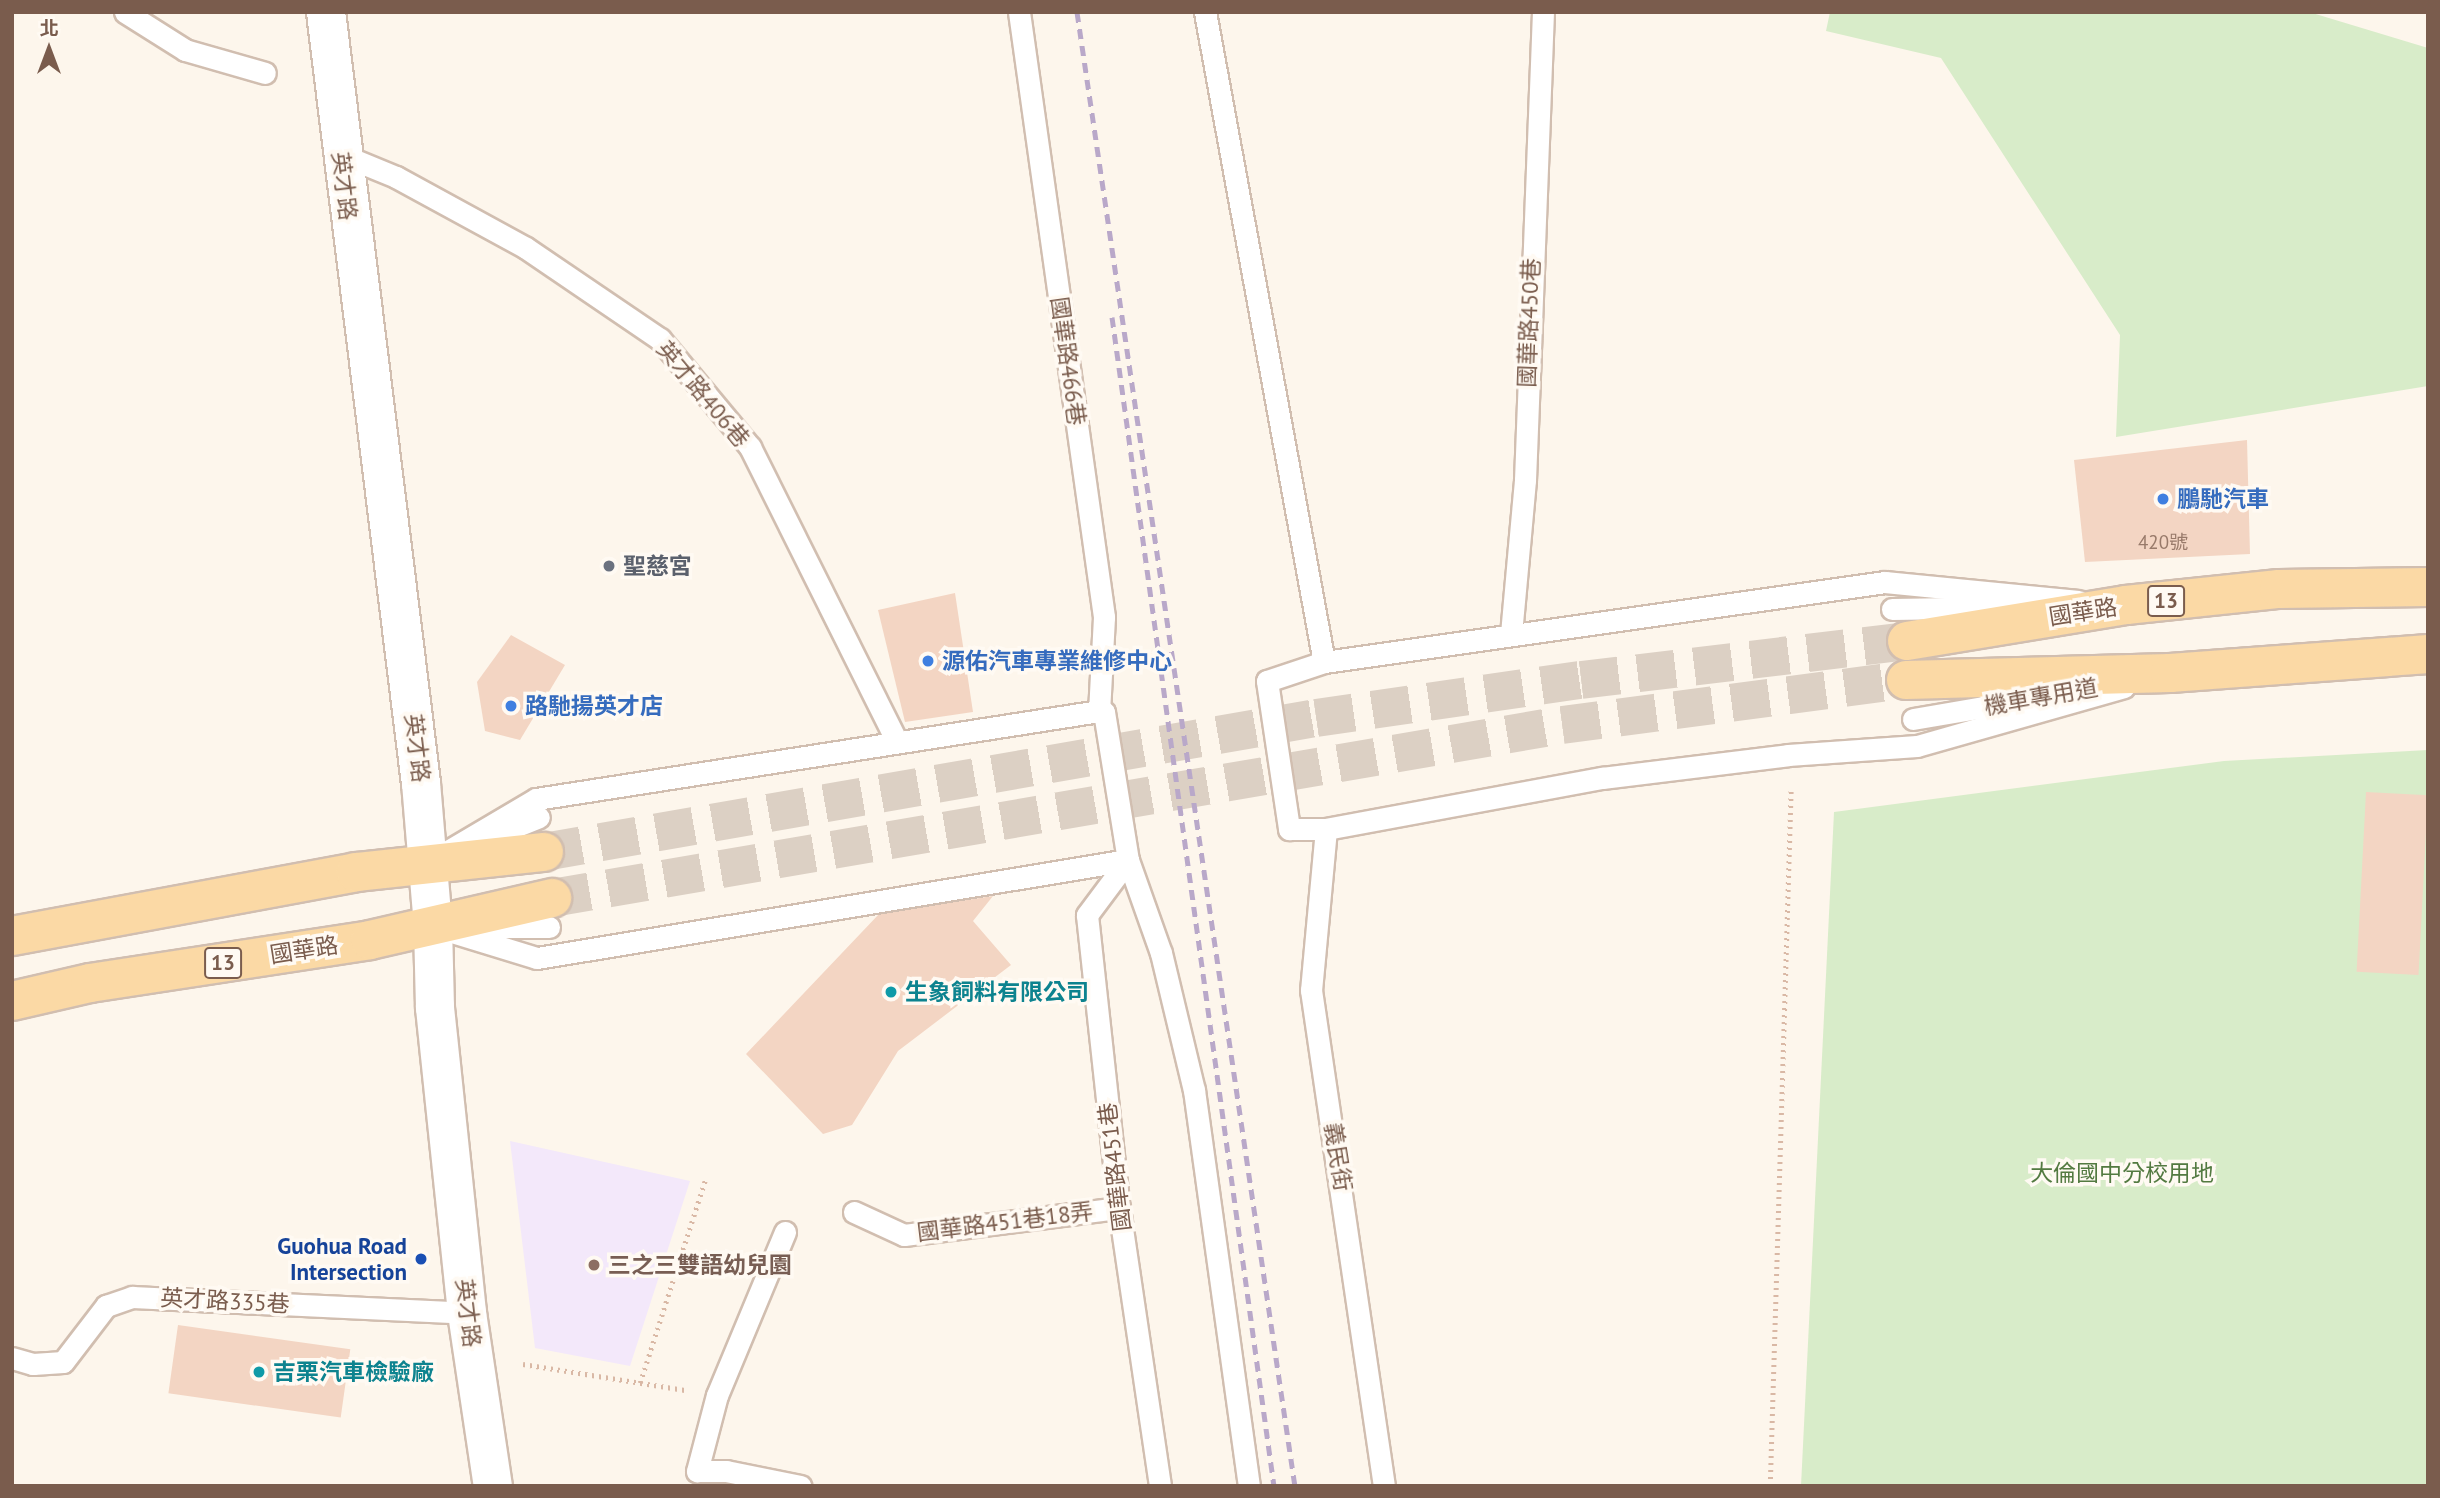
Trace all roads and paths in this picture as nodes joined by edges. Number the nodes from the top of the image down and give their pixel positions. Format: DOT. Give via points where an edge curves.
graph roads {
  1 [pos="125,12"];
  2 [pos="326,12"];
  3 [pos="1019,12"];
  4 [pos="1205,12"];
  5 [pos="1542,12"];
  6 [pos="265,73"];
  7 [pos="340,154"];
  8 [pos="2428,587"];
  9 [pos="2126,605"];
  10 [pos="1899,625"];
  11 [pos="1511,634"];
  12 [pos="2428,654"];
  13 [pos="1324,662"];
  14 [pos="2169,673"];
  15 [pos="1906,680"];
  16 [pos="1099,711"];
  17 [pos="1913,719"];
  18 [pos="896,740"];
  19 [pos="1788,755"];
  20 [pos="1326,829"];
  21 [pos="542,835"];
  22 [pos="1128,860"];
  23 [pos="428,863"];
  24 [pos="550,913"];
  25 [pos="433,926"];
  26 [pos="12,936"];
  27 [pos="12,1000"];
  28 [pos="706,1177"];
  29 [pos="1119,1208"];
  30 [pos="854,1212"];
  31 [pos="785,1232"];
  32 [pos="467,1313"];
  33 [pos="12,1358"];
  34 [pos="523,1364"];
  35 [pos="640,1383"];
  36 [pos="717,1395"];
  37 [pos="493,1486"];
  38 [pos="800,1486"];
  39 [pos="1160,1486"];
  40 [pos="1249,1486"];
  41 [pos="1384,1486"];
  42 [pos="1770,1486"];
  1 -- 6 [label="lane" via="185,50"];
  2 -- 7 [label="street, 英才路"];
  3 -- 16 [label="lane, 國華路466巷" via="1104,617"];
  4 -- 13 [label="lane"];
  5 -- 11 [label="lane, 國華路450巷" via="1525,480"];
  7 -- 18 [label="lane, 英才路406巷" via="396,177 526,248 660,340 750,447"];
  7 -- 23 [label="street, 英才路"];
  8 -- 9 [label="main road, 國華路 / 13" via="2279,589"];
  9 -- 10 [label="main road, 國華路 / 13"];
  9 -- 11 [label="lane" via="1885,582"];
  11 -- 13 [label="lane"];
  12 -- 14 [label="main road"];
  13 -- 20 [label="lane" via="1267,681 1289,829"];
  14 -- 15 [label="main road"];
  14 -- 17 [label="lane, 機車專用道"];
  14 -- 19 [label="lane" via="1917,746"];
  16 -- 18 [label="lane"];
  16 -- 22 [label="lane" via="1104,712"];
  18 -- 23 [label="lane" via="536,799"];
  19 -- 20 [label="lane" via="1602,778"];
  19 -- 42 [label="path"];
  20 -- 41 [label="lane, 義民街" via="1311,990"];
  21 -- 23 [label="main road"];
  22 -- 25 [label="lane" via="537,958"];
  22 -- 29 [label="lane, 國華路451巷" via="1087,915"];
  22 -- 40 [label="lane" via="1161,953 1195,1090"];
  23 -- 25 [label="street, 英才路"];
  23 -- 26 [label="main road" via="356,872"];
  24 -- 25 [label="main road, 國華路 / 13"];
  25 -- 27 [label="main road, 國華路 / 13"];
  25 -- 32 [label="street, 英才路" via="435,1008"];
  28 -- 35 [label="path"];
  29 -- 30 [label="lane, 國華路451巷18弄" via="904,1235"];
  29 -- 39 [label="lane, 國華路451巷"];
  31 -- 36 [label="lane"];
  32 -- 33 [label="lane, 英才路335巷" via="132,1297 106,1306 63,1362 33,1364"];
  32 -- 37 [label="street, 英才路"];
  34 -- 35 [label="path"];
  35 -- 36 [label="path"];
  36 -- 38 [label="lane" via="697,1471 726,1471"];
}
